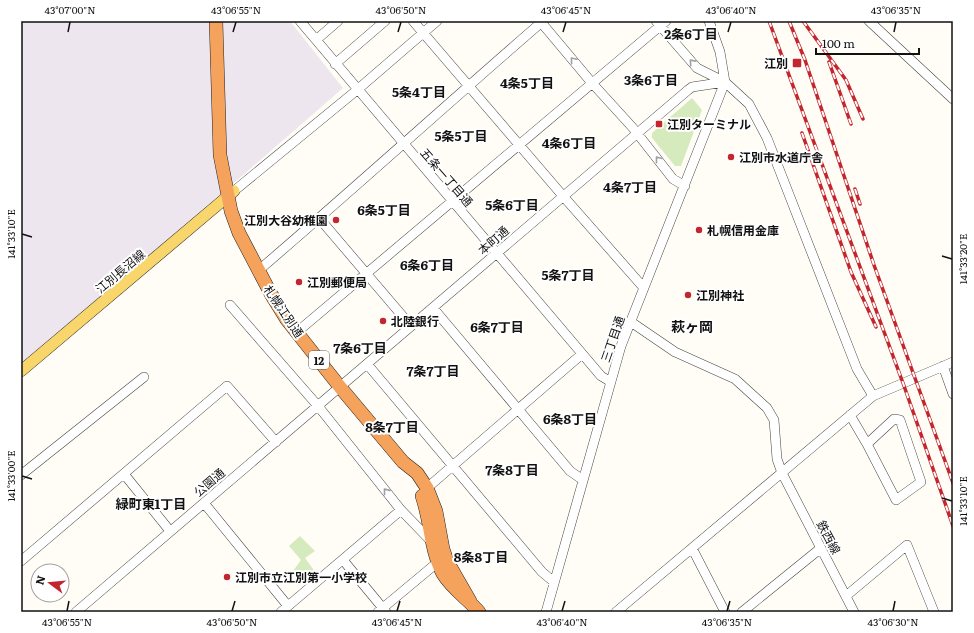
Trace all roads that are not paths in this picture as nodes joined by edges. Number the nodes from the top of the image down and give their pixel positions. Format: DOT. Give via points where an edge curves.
graph roads {
  1 [pos="216,21"];
  2 [pos="224,21"];
  3 [pos="300,21"];
  4 [pos="338,21"];
  5 [pos="385,21"];
  6 [pos="413,21"];
  7 [pos="437,21"];
  8 [pos="542,21"];
  9 [pos="709,21"];
  10 [pos="868,21"];
  11 [pos="661,23"];
  12 [pos="423,33"];
  13 [pos="316,40"];
  14 [pos="335,64"];
  15 [pos="725,82"];
  16 [pos="592,84"];
  17 [pos="468,86"];
  18 [pos="358,90"];
  19 [pos="953,98"];
  20 [pos="637,133"];
  21 [pos="222,136"];
  22 [pos="404,145"];
  23 [pos="519,145"];
  24 [pos="684,186"];
  25 [pos="231,194"];
  26 [pos="563,196"];
  27 [pos="452,201"];
  28 [pos="319,218"];
  29 [pos="496,253"];
  30 [pos="258,270"];
  31 [pos="366,274"];
  32 [pos="644,288"];
  33 [pos="230,305"];
  34 [pos="433,308"];
  35 [pos="631,322"];
  36 [pos="411,326"];
  37 [pos="296,332"];
  38 [pos="582,354"];
  39 [pos="953,362"];
  40 [pos="367,364"];
  41 [pos="943,366"];
  42 [pos="21,371"];
  43 [pos="144,377"];
  44 [pos="611,382"];
  45 [pos="340,387"];
  46 [pos="953,394"];
  47 [pos="873,396"];
  48 [pos="318,406"];
  49 [pos="518,410"];
  50 [pos="850,416"];
  51 [pos="276,442"];
  52 [pos="867,444"];
  53 [pos="403,462"];
  54 [pos="453,466"];
  55 [pos="782,473"];
  56 [pos="124,474"];
  57 [pos="21,475"];
  58 [pos="583,480"];
  59 [pos="427,488"];
  60 [pos="204,503"];
  61 [pos="401,510"];
  62 [pos="170,531"];
  63 [pos="431,541"];
  64 [pos="692,548"];
  65 [pos="821,548"];
  66 [pos="343,560"];
  67 [pos="21,561"];
  68 [pos="438,562"];
  69 [pos="554,582"];
  70 [pos="846,596"];
  71 [pos="470,601"];
  72 [pos="285,609"];
  73 [pos="382,611"];
  74 [pos="76,612"];
  75 [pos="479,612"];
  76 [pos="546,612"];
  77 [pos="616,612"];
  78 [pos="725,612"];
  79 [pos="742,612"];
  80 [pos="854,612"];
  81 [pos="934,612"];
  1 -- 21 [label="highway, 札幌江別通 / 12"];
  2 -- 21 [label="highway, 札幌江別通 / 12"];
  3 -- 13 [label="street, 五条一丁目通"];
  4 -- 13 [label="street"];
  5 -- 14 [label="street"];
  6 -- 12 [label="street"];
  7 -- 12 [label="street"];
  16 -- 8 [label="street, one-way"];
  8 -- 17 [label="street"];
  9 -- 15 [label="street" via="720,52"];
  10 -- 19 [label="street"];
  15 -- 11 [label="street, one-way" via="697,68"];
  11 -- 16 [label="street"];
  12 -- 17 [label="street"];
  12 -- 18 [label="street"];
  13 -- 14 [label="street, 五条一丁目通"];
  14 -- 18 [label="street, 五条一丁目通"];
  15 -- 20 [label="street, 本町通" via="692,87"];
  15 -- 24 [label="street, 三丁目通"];
  15 -- 47 [label="street" via="749,104 764,131 857,368"];
  16 -- 20 [label="street"];
  16 -- 23 [label="street"];
  17 -- 22 [label="street"];
  17 -- 23 [label="street"];
  18 -- 22 [label="street, 五条一丁目通"];
  18 -- 25 [label="street"];
  24 -- 20 [label="street, one-way" via="673,179"];
  20 -- 26 [label="street, 本町通"];
  21 -- 25 [label="highway, 札幌江別通 / 12" via="222,173"];
  22 -- 27 [label="street, 五条一丁目通"];
  22 -- 28 [label="street"];
  23 -- 26 [label="street"];
  23 -- 27 [label="street"];
  24 -- 32 [label="street, 三丁目通"];
  25 -- 30 [label="highway, 札幌江別通 / 12" via="239,233"];
  25 -- 42 [label="main road, 江別長沼線"];
  26 -- 29 [label="street, 本町通"];
  26 -- 32 [label="street"];
  27 -- 29 [label="street, 五条一丁目通"];
  27 -- 31 [label="street"];
  28 -- 30 [label="street"];
  28 -- 31 [label="street"];
  29 -- 34 [label="street, 本町通"];
  29 -- 38 [label="street, 五条一丁目通"];
  30 -- 37 [label="highway, 札幌江別通 / 12" via="278,307"];
  31 -- 36 [label="street"];
  31 -- 37 [label="street"];
  32 -- 35 [label="street, 三丁目通"];
  33 -- 48 [label="street"];
  34 -- 36 [label="street, 本町通"];
  34 -- 49 [label="street"];
  35 -- 44 [label="street, 三丁目通"];
  35 -- 55 [label="street, 鉄西線" via="675,352 735,379 767,408 774,420 777,459"];
  36 -- 40 [label="street, 本町通"];
  37 -- 45 [label="highway, 札幌江別通 / 12"];
  38 -- 44 [label="street, 五条一丁目通" via="601,376"];
  38 -- 49 [label="street"];
  39 -- 41 [label="street"];
  40 -- 45 [label="street, 本町通"];
  40 -- 54 [label="street"];
  41 -- 46 [label="street"];
  41 -- 47 [label="street"];
  43 -- 57 [label="street"];
  44 -- 58 [label="street, 三丁目通"];
  45 -- 48 [label="street, 公園通"];
  45 -- 53 [label="highway, 札幌江別通 / 12"];
  47 -- 50 [label="street"];
  48 -- 51 [label="street, 公園通"];
  61 -- 48 [label="street, one-way"];
  49 -- 54 [label="street"];
  49 -- 58 [label="street" via="570,471"];
  50 -- 52 [label="street"];
  50 -- 55 [label="street"];
  51 -- 56 [label="street" via="227,386"];
  51 -- 60 [label="street, 公園通"];
  52 -- 52 [label="street" via="896,500 921,482 900,420 894,419"];
  53 -- 59 [label="highway, 札幌江別通 / 12" via="417,473"];
  53 -- 63 [label="highway, 札幌江別通 / 12" via="426,507"];
  54 -- 59 [label="street"];
  54 -- 69 [label="street" via="542,572"];
  55 -- 64 [label="street"];
  55 -- 65 [label="street, 鉄西線"];
  56 -- 62 [label="street"];
  56 -- 67 [label="street"];
  58 -- 69 [label="street, 三丁目通"];
  59 -- 71 [label="highway, 札幌江別通 / 12" via="436,512 443,549"];
  60 -- 62 [label="street, 公園通"];
  60 -- 72 [label="street"];
  61 -- 63 [label="street"];
  61 -- 66 [label="street"];
  62 -- 74 [label="street, 公園通"];
  63 -- 68 [label="highway, 札幌江別通 / 12"];
  64 -- 77 [label="street"];
  64 -- 78 [label="street"];
  65 -- 70 [label="street, 鉄西線"];
  65 -- 79 [label="street"];
  66 -- 72 [label="street"];
  66 -- 73 [label="street"];
  68 -- 71 [label="highway, 札幌江別通 / 12" via="450,583"];
  68 -- 73 [label="street"];
  69 -- 76 [label="street, 三丁目通"];
  70 -- 80 [label="street, 鉄西線"];
  70 -- 81 [label="street" via="907,545"];
  71 -- 75 [label="highway, 札幌江別通 / 12"];
}
